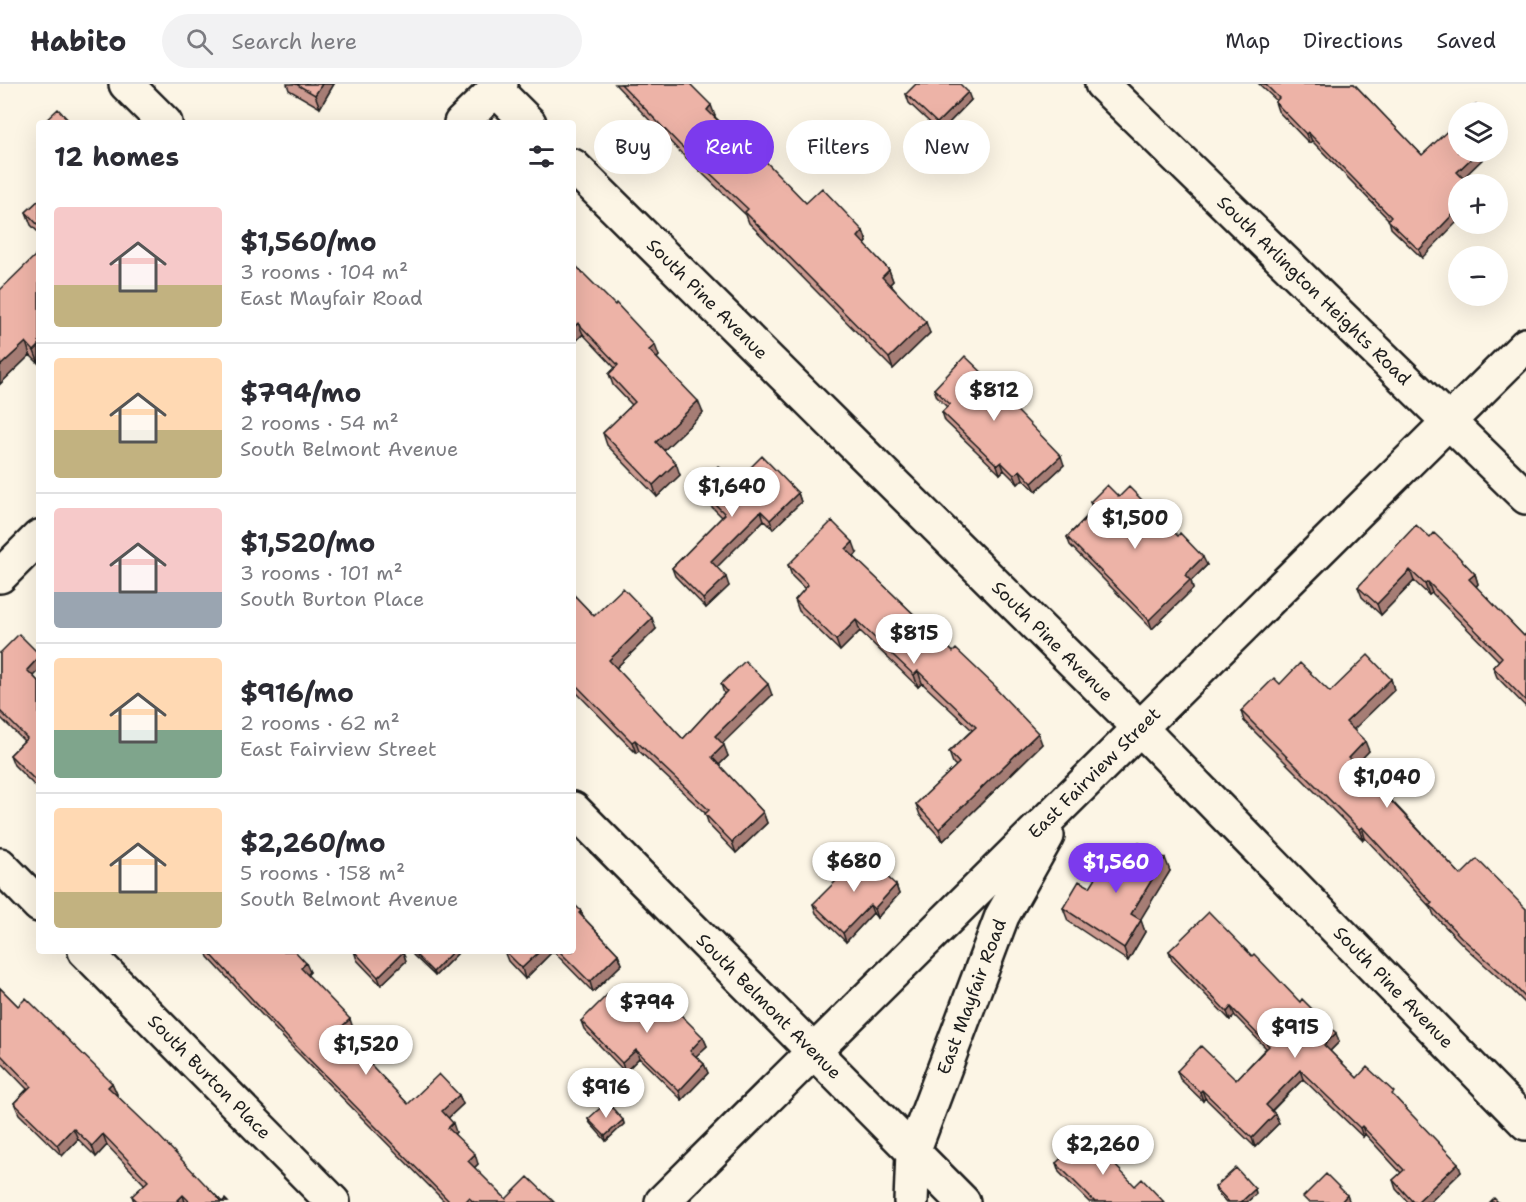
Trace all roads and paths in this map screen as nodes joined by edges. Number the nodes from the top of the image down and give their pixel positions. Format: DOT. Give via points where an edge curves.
graph roads {
  1 [pos="126,84"];
  2 [pos="1102,84"];
  3 [pos="498,87"];
  4 [pos="162,120"];
  5 [pos="464,120"];
  6 [pos="526,120"];
  7 [pos="576,169"];
  8 [pos="1526,345"];
  9 [pos="1449,422"];
  10 [pos="1526,497"];
  11 [pos="36,540"];
  12 [pos="0,576"];
  13 [pos="1140,728"];
  14 [pos="1065,802"];
  15 [pos="576,812"];
  16 [pos="0,865"];
  17 [pos="36,902"];
  18 [pos="88,954"];
  19 [pos="813,1052"];
  20 [pos="1526,1123"];
  21 [pos="913,1152"];
  22 [pos="333,1202"];
  23 [pos="662,1202"];
  24 [pos="911,1202"];
  25 [pos="963,1202"];
  1 -- 4 [label="street"];
  2 -- 9 [label="street, South Arlington Heights Road"];
  3 -- 5 [label="street"];
  3 -- 6 [label="street"];
  7 -- 13 [label="street, South Pine Avenue"];
  8 -- 9 [label="street, East Fairview Street"];
  9 -- 10 [label="street, South Arlington Heights Road"];
  9 -- 13 [label="street, East Fairview Street"];
  11 -- 12 [label="street"];
  13 -- 14 [label="street, East Fairview Street"];
  13 -- 20 [label="street, South Pine Avenue"];
  14 -- 19 [label="street, East Fairview Street"];
  14 -- 21 [label="street, East Mayfair Road" via="1002,916"];
  15 -- 19 [label="street, South Belmont Avenue"];
  16 -- 17 [label="street"];
  18 -- 22 [label="street, South Burton Place"];
  19 -- 21 [label="street, South Belmont Avenue"];
  19 -- 23 [label="street, East Fairview Street"];
  21 -- 24 [label="street, East Mayfair Road"];
  21 -- 25 [label="street, South Belmont Avenue"];
}
